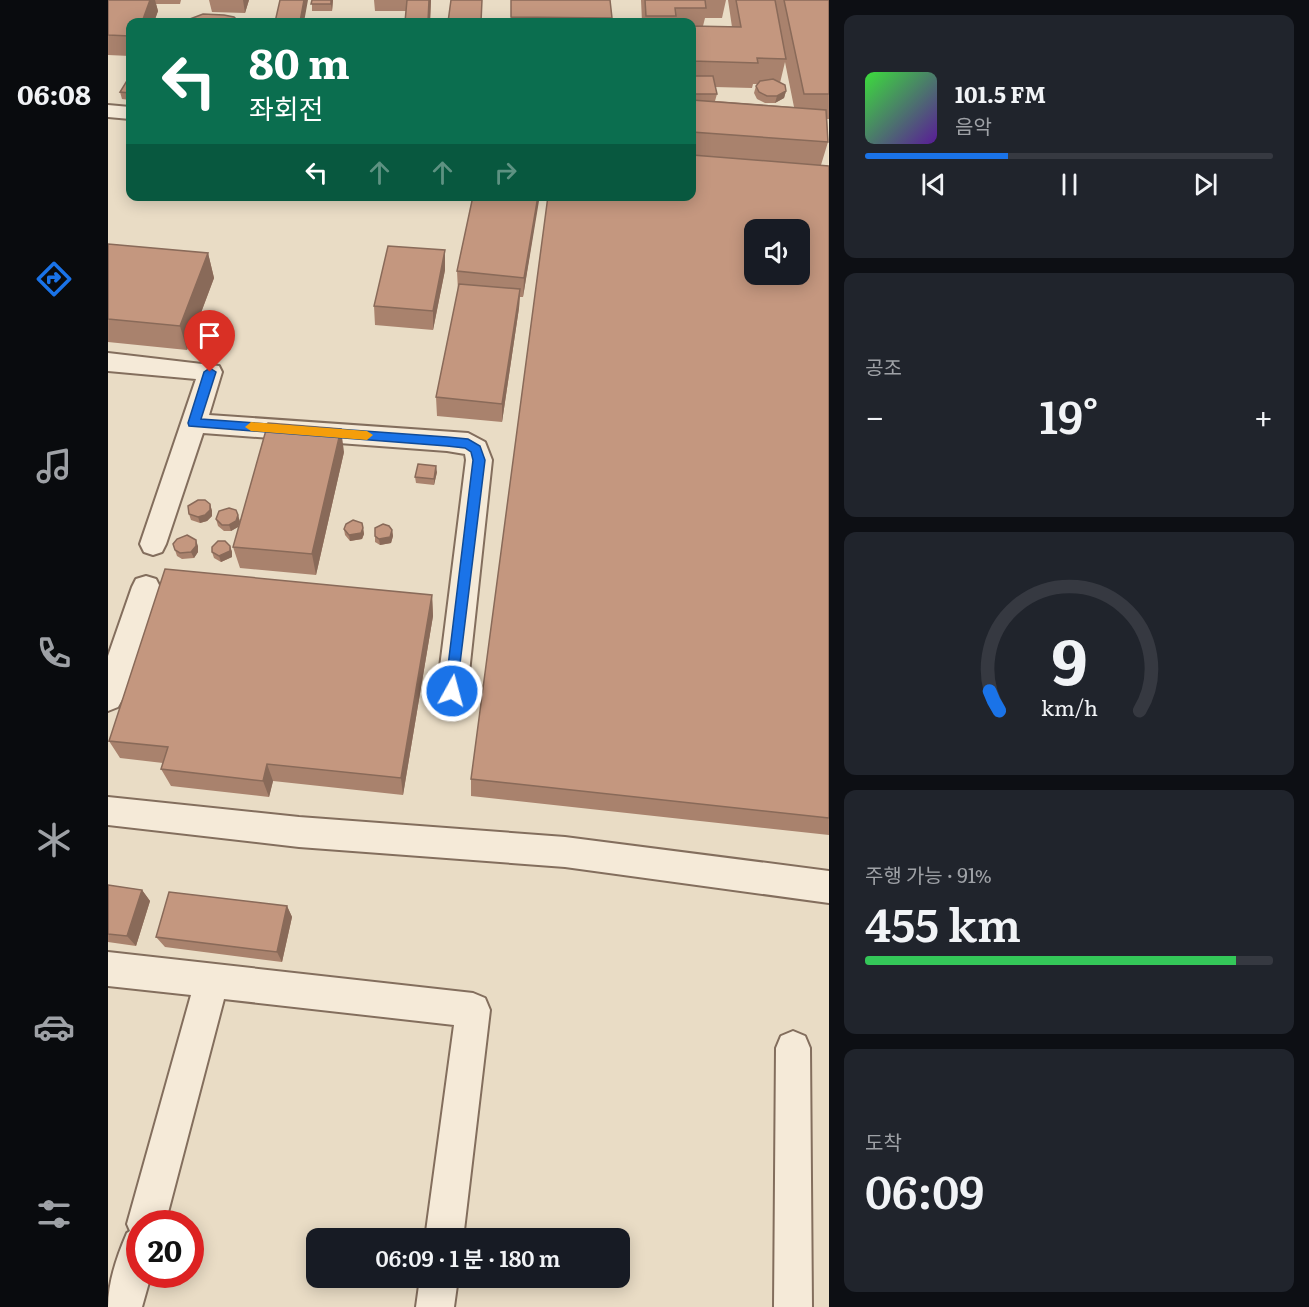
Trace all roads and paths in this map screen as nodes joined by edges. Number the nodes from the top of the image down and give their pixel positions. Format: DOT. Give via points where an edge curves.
graph roads {
  1 [pos="108,111"];
  2 [pos="126,113"];
  3 [pos="108,362"];
  4 [pos="194,423"];
  5 [pos="153,544"];
  6 [pos="146,587"];
  7 [pos="452,691"];
  8 [pos="108,698"];
  9 [pos="108,811"];
  10 [pos="829,887"];
  11 [pos="108,969"];
  12 [pos="212,981"];
  13 [pos="793,1048"];
  14 [pos="150,1210"];
  15 [pos="445,1228"];
  16 [pos="128,1288"];
  17 [pos="438,1288"];
  18 [pos="123,1307"];
  19 [pos="435,1307"];
  20 [pos="793,1307"];
  1 -- 2 [label="lane"];
  3 -- 4 [label="lane" via="210,372"];
  4 -- 5 [label="lane"];
  4 -- 7 [label="lane" via="447,441 468,443 476,449 479,460"];
  6 -- 8 [label="lane"];
  9 -- 10 [label="lane" via="299,832 565,852"];
  11 -- 12 [label="lane"];
  12 -- 14 [label="lane"];
  12 -- 15 [label="lane" via="473,1010"];
  13 -- 20 [label="lane"];
  16 -- 18 [label="lane"];
  17 -- 19 [label="lane"];
}
